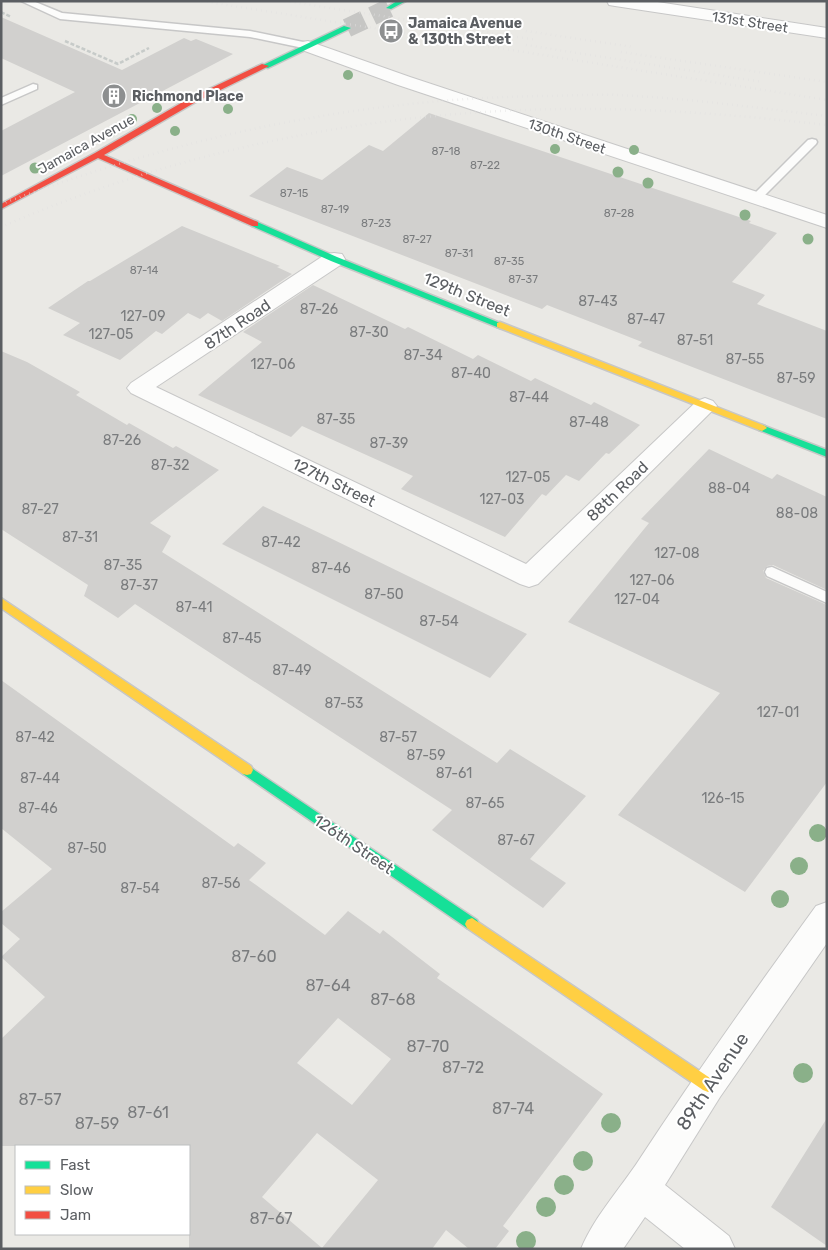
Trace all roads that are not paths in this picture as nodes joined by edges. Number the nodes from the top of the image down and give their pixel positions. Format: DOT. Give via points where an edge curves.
graph roads {
  1 [pos="25,1"];
  2 [pos="615,1"];
  3 [pos="347,28"];
  4 [pos="827,33"];
  5 [pos="308,46"];
  6 [pos="33,87"];
  7 [pos="1,102"];
  8 [pos="812,142"];
  9 [pos="98,155"];
  10 [pos="756,198"];
  11 [pos="1,207"];
  12 [pos="827,222"];
  13 [pos="334,259"];
  14 [pos="139,388"];
  15 [pos="705,406"];
  16 [pos="827,454"];
  17 [pos="772,572"];
  18 [pos="530,577"];
  19 [pos="827,598"];
  20 [pos="1,602"];
  21 [pos="827,916"];
  22 [pos="708,1086"];
  23 [pos="641,1190"];
  24 [pos="600,1249"];
  25 [pos="716,1249"];
  1 -- 5 [label="lane" via="60,16 250,34"];
  2 -- 4 [label="street, 131st Street"];
  3 -- 5 [label="street, Jamaica Avenue"];
  5 -- 9 [label="street, Jamaica Avenue" via="191,101"];
  5 -- 10 [label="street, 130th Street" via="404,82"];
  6 -- 7 [label="lane"];
  8 -- 10 [label="lane"];
  9 -- 11 [label="street, Jamaica Avenue"];
  9 -- 13 [label="street, 129th Street"];
  10 -- 12 [label="street, 130th Street"];
  13 -- 14 [label="street, 87th Road"];
  13 -- 15 [label="street, 129th Street"];
  14 -- 18 [label="street, 127th Street"];
  15 -- 16 [label="street, 129th Street"];
  15 -- 18 [label="street, 88th Road"];
  17 -- 19 [label="lane"];
  20 -- 22 [label="street, 126th Street"];
  21 -- 22 [label="street, 89th Avenue"];
  22 -- 23 [label="street, 89th Avenue"];
  23 -- 24 [label="street, 89th Avenue"];
  23 -- 25 [label="street"];
}
